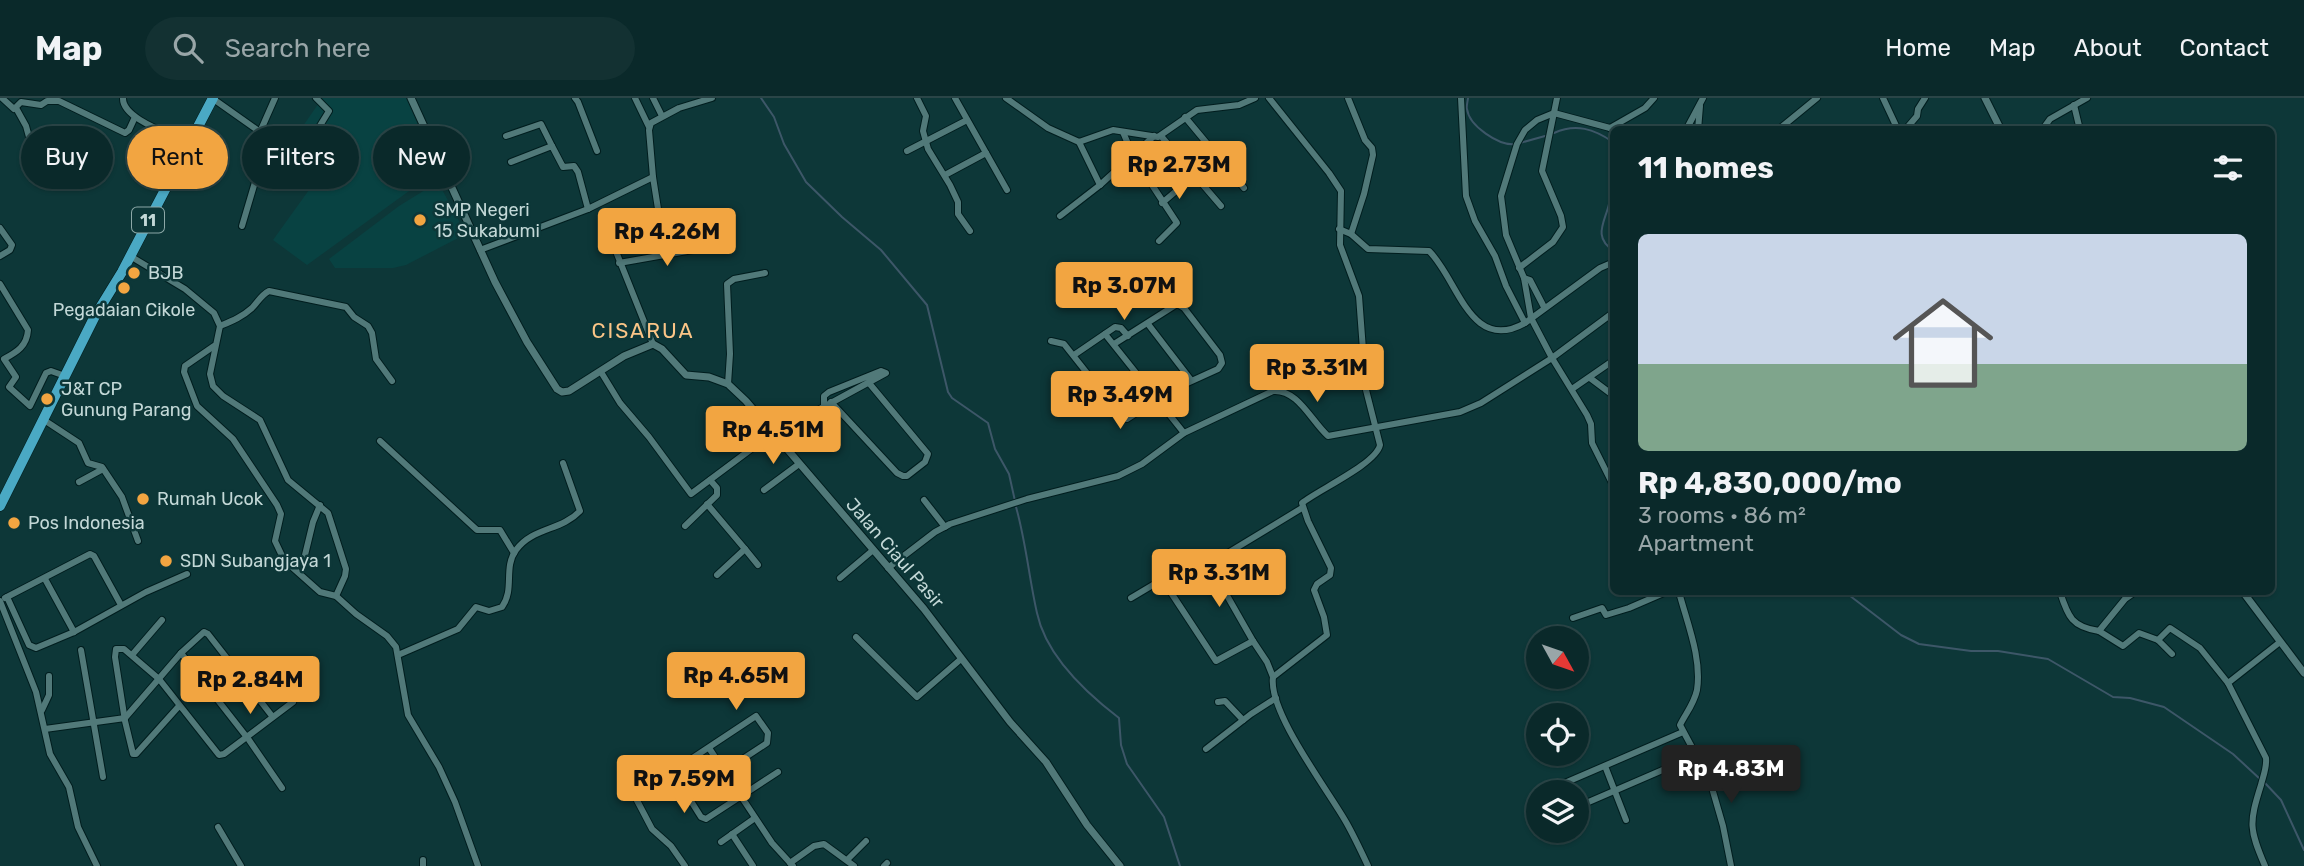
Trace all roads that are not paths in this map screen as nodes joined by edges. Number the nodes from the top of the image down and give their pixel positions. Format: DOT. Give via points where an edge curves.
graph roads {
  1 [pos="2,98"];
  2 [pos="123,98"];
  3 [pos="212,98"];
  4 [pos="275,98"];
  5 [pos="316,98"];
  6 [pos="411,98"];
  7 [pos="575,98"];
  8 [pos="635,98"];
  9 [pos="653,98"];
  10 [pos="712,98"];
  11 [pos="917,98"];
  12 [pos="954,98"];
  13 [pos="1006,98"];
  14 [pos="1255,98"];
  15 [pos="1269,98"];
  16 [pos="1348,98"];
  17 [pos="1461,98"];
  18 [pos="1557,98"];
  19 [pos="1654,98"];
  20 [pos="1817,98"];
  21 [pos="1883,98"];
  22 [pos="1925,98"];
  23 [pos="1985,98"];
  24 [pos="2087,98"];
  25 [pos="1702,101"];
  26 [pos="2074,105"];
  27 [pos="16,108"];
  28 [pos="1554,113"];
  29 [pos="662,116"];
  30 [pos="135,117"];
  31 [pos="1185,117"];
  32 [pos="967,120"];
  33 [pos="26,126"];
  34 [pos="153,126"];
  35 [pos="197,126"];
  36 [pos="252,126"];
  37 [pos="263,126"];
  38 [pos="320,126"];
  39 [pos="1618,126"];
  40 [pos="1688,126"];
  41 [pos="1699,126"];
  42 [pos="1783,126"];
  43 [pos="1896,126"];
  44 [pos="1909,126"];
  45 [pos="1999,126"];
  46 [pos="2044,126"];
  47 [pos="2079,126"];
  48 [pos="649,127"];
  49 [pos="1610,129"];
  50 [pos="1123,132"];
  51 [pos="506,136"];
  52 [pos="1157,136"];
  53 [pos="926,142"];
  54 [pos="1079,142"];
  55 [pos="552,146"];
  56 [pos="597,150"];
  57 [pos="907,151"];
  58 [pos="986,153"];
  59 [pos="1133,156"];
  60 [pos="512,162"];
  61 [pos="945,175"];
  62 [pos="1195,175"];
  63 [pos="653,177"];
  64 [pos="1100,185"];
  65 [pos="1244,188"];
  66 [pos="164,189"];
  67 [pos="253,189"];
  68 [pos="1007,190"];
  69 [pos="1162,203"];
  70 [pos="1221,206"];
  71 [pos="589,209"];
  72 [pos="1060,216"];
  73 [pos="242,226"];
  74 [pos="0,228"];
  75 [pos="1339,229"];
  76 [pos="970,231"];
  77 [pos="1351,234"];
  78 [pos="1159,241"];
  79 [pos="710,247"];
  80 [pos="480,250"];
  81 [pos="0,256"];
  82 [pos="130,256"];
  83 [pos="620,263"];
  84 [pos="1610,263"];
  85 [pos="1519,268"];
  86 [pos="765,273"];
  87 [pos="1524,278"];
  88 [pos="0,284"];
  89 [pos="1544,307"];
  90 [pos="1610,315"];
  91 [pos="1528,320"];
  92 [pos="1148,324"];
  93 [pos="220,326"];
  94 [pos="1105,334"];
  95 [pos="1128,336"];
  96 [pos="1051,341"];
  97 [pos="653,344"];
  98 [pos="1114,344"];
  99 [pos="214,346"];
  100 [pos="1073,355"];
  101 [pos="1552,358"];
  102 [pos="1610,363"];
  103 [pos="601,372"];
  104 [pos="65,376"];
  105 [pos="1590,378"];
  106 [pos="1191,380"];
  107 [pos="392,381"];
  108 [pos="869,383"];
  109 [pos="728,384"];
  110 [pos="1572,389"];
  111 [pos="1610,393"];
  112 [pos="1157,400"];
  113 [pos="827,404"];
  114 [pos="44,420"];
  115 [pos="1376,427"];
  116 [pos="1184,433"];
  117 [pos="774,434"];
  118 [pos="380,441"];
  119 [pos="754,447"];
  120 [pos="563,463"];
  121 [pos="799,464"];
  122 [pos="103,469"];
  123 [pos="1610,479"];
  124 [pos="710,480"];
  125 [pos="79,482"];
  126 [pos="764,490"];
  127 [pos="924,500"];
  128 [pos="320,505"];
  129 [pos="707,505"];
  130 [pos="0,506"];
  131 [pos="1302,508"];
  132 [pos="685,526"];
  133 [pos="945,527"];
  134 [pos="138,541"];
  135 [pos="746,549"];
  136 [pos="872,551"];
  137 [pos="514,553"];
  138 [pos="305,555"];
  139 [pos="1209,564"];
  140 [pos="758,565"];
  141 [pos="888,568"];
  142 [pos="187,574"];
  143 [pos="717,575"];
  144 [pos="841,578"];
  145 [pos="45,579"];
  146 [pos="1162,579"];
  147 [pos="1658,595"];
  148 [pos="1680,595"];
  149 [pos="2061,595"];
  150 [pos="2131,595"];
  151 [pos="2245,595"];
  152 [pos="336,596"];
  153 [pos="1131,598"];
  154 [pos="2,599"];
  155 [pos="121,605"];
  156 [pos="1573,618"];
  157 [pos="162,620"];
  158 [pos="2099,631"];
  159 [pos="74,632"];
  160 [pos="856,636"];
  161 [pos="2158,640"];
  162 [pos="1253,641"];
  163 [pos="2280,642"];
  164 [pos="81,650"];
  165 [pos="181,653"];
  166 [pos="2172,654"];
  167 [pos="132,655"];
  168 [pos="398,655"];
  169 [pos="961,660"];
  170 [pos="2304,673"];
  171 [pos="49,676"];
  172 [pos="1273,677"];
  173 [pos="159,678"];
  174 [pos="2228,683"];
  175 [pos="1276,698"];
  176 [pos="293,702"];
  177 [pos="1218,702"];
  178 [pos="179,706"];
  179 [pos="41,710"];
  180 [pos="272,716"];
  181 [pos="125,718"];
  182 [pos="1242,720"];
  183 [pos="93,722"];
  184 [pos="45,729"];
  185 [pos="1683,732"];
  186 [pos="246,737"];
  187 [pos="709,748"];
  188 [pos="1206,749"];
  189 [pos="1695,756"];
  190 [pos="1605,766"];
  191 [pos="676,769"];
  192 [pos="724,772"];
  193 [pos="778,772"];
  194 [pos="103,777"];
  195 [pos="1572,780"];
  196 [pos="282,788"];
  197 [pos="631,789"];
  198 [pos="1615,790"];
  199 [pos="739,795"];
  200 [pos="1589,802"];
  201 [pos="755,818"];
  202 [pos="1626,820"];
  203 [pos="218,827"];
  204 [pos="732,834"];
  205 [pos="866,841"];
  206 [pos="721,842"];
  207 [pos="847,860"];
  208 [pos="791,864"];
  209 [pos="97,866"];
  210 [pos="241,866"];
  211 [pos="478,866"];
  212 [pos="685,866"];
  213 [pos="753,866"];
  214 [pos="854,866"];
  215 [pos="1120,866"];
  216 [pos="1368,866"];
  217 [pos="1731,866"];
  218 [pos="2264,866"];
  1 -- 27 [label="street"];
  2 -- 30 [label="street"];
  3 -- 35 [label="highway, 11"];
  3 -- 36 [label="street"];
  4 -- 37 [label="street"];
  5 -- 38 [label="street" via="329,111"];
  6 -- 80 [label="street"];
  7 -- 56 [label="street"];
  8 -- 48 [label="street"];
  9 -- 29 [label="street"];
  10 -- 29 [label="street"];
  11 -- 53 [label="street" via="926,116"];
  12 -- 32 [label="street"];
  13 -- 54 [label="street" via="1048,128"];
  14 -- 31 [label="street" via="1239,105 1197,110"];
  15 -- 75 [label="street" via="1338,186 1342,198"];
  16 -- 77 [label="street" via="1373,155"];
  17 -- 91 [label="street" via="1466,196 1506,286"];
  18 -- 28 [label="street"];
  19 -- 39 [label="street"];
  20 -- 42 [label="street"];
  21 -- 43 [label="street"];
  22 -- 44 [label="street"];
  23 -- 45 [label="street"];
  24 -- 26 [label="street"];
  25 -- 40 [label="street"];
  25 -- 41 [label="street"];
  26 -- 46 [label="street"];
  26 -- 47 [label="street"];
  27 -- 30 [label="street" via="20,102 41,105 59,101 125,132"];
  27 -- 33 [label="street"];
  28 -- 49 [label="street"];
  28 -- 85 [label="street" via="1525,130 1501,196 1506,235"];
  28 -- 85 [label="street" via="1542,171 1563,227 1553,242"];
  29 -- 48 [label="street"];
  30 -- 34 [label="street"];
  31 -- 52 [label="street"];
  31 -- 65 [label="street"];
  32 -- 53 [label="street"];
  32 -- 58 [label="street"];
  48 -- 63 [label="street"];
  50 -- 52 [label="street"];
  50 -- 54 [label="street" via="1113,130"];
  50 -- 59 [label="street"];
  51 -- 55 [label="street" via="541,124"];
  52 -- 59 [label="street"];
  52 -- 62 [label="street"];
  53 -- 57 [label="street"];
  53 -- 61 [label="street"];
  54 -- 64 [label="street"];
  55 -- 60 [label="street"];
  55 -- 71 [label="street" via="563,167 574,166 578,172"];
  58 -- 61 [label="street"];
  58 -- 68 [label="street"];
  59 -- 64 [label="street"];
  59 -- 69 [label="street"];
  61 -- 76 [label="street" via="958,202 958,214"];
  62 -- 69 [label="street"];
  62 -- 70 [label="street"];
  63 -- 71 [label="street"];
  63 -- 83 [label="street" via="661,228 615,241 613,248"];
  64 -- 72 [label="street"];
  66 -- 82 [label="highway, 11"];
  67 -- 73 [label="street"];
  69 -- 78 [label="street" via="1177,223"];
  71 -- 80 [label="street"];
  74 -- 81 [label="street" via="12,245"];
  75 -- 77 [label="street"];
  75 -- 115 [label="street" via="1340,245 1359,296 1366,390"];
  77 -- 91 [label="street" via="1368,249 1429,251 1460,300 1485,327 1501,331"];
  79 -- 83 [label="street"];
  80 -- 103 [label="street" via="557,389 569,391"];
  82 -- 93 [label="street" via="200,301"];
  82 -- 104 [label="highway, 11"];
  83 -- 97 [label="street"];
  84 -- 89 [label="street"];
  85 -- 87 [label="street"];
  86 -- 109 [label="street" via="727,284"];
  87 -- 89 [label="street" via="1530,280"];
  87 -- 91 [label="street"];
  88 -- 104 [label="street" via="28,330 19,351 4,359 16,377 9,387 30,406 46,373"];
  89 -- 91 [label="street"];
  90 -- 101 [label="street"];
  91 -- 101 [label="street"];
  92 -- 95 [label="street"];
  92 -- 106 [label="street"];
  92 -- 106 [label="street" via="1180,304 1223,359 1221,367"];
  93 -- 99 [label="street"];
  93 -- 107 [label="street" via="240,318 269,291 346,307 372,332 376,359"];
  94 -- 95 [label="street" via="1117,327"];
  94 -- 98 [label="street"];
  94 -- 100 [label="street"];
  95 -- 98 [label="street"];
  96 -- 100 [label="street" via="1065,344"];
  97 -- 103 [label="street"];
  97 -- 109 [label="street" via="688,376"];
  98 -- 112 [label="street"];
  99 -- 128 [label="street" via="210,374 214,386 260,420 288,480"];
  99 -- 152 [label="street" via="185,366 194,401 233,439 277,505 281,514 275,541 284,560 320,592"];
  100 -- 112 [label="street" via="1121,416 1129,419"];
  101 -- 110 [label="street"];
  101 -- 115 [label="street" via="1461,412"];
  102 -- 105 [label="street"];
  103 -- 124 [label="street" via="690,493"];
  104 -- 114 [label="highway"];
  105 -- 110 [label="street"];
  105 -- 111 [label="street"];
  106 -- 112 [label="street"];
  108 -- 113 [label="street"];
  108 -- 113 [label="street" via="886,373 829,391 824,397"];
  108 -- 113 [label="street" via="928,454 925,462 907,475 897,472"];
  109 -- 117 [label="street, Jalan Ciaul Pasir"];
  110 -- 123 [label="street" via="1591,424 1592,443"];
  112 -- 116 [label="street"];
  113 -- 117 [label="street"];
  114 -- 122 [label="street" via="79,443 88,463"];
  114 -- 130 [label="highway"];
  115 -- 116 [label="street" via="1328,436 1281,390"];
  115 -- 131 [label="street" via="1379,451 1338,482 1304,500"];
  116 -- 133 [label="street" via="1118,476 1027,499"];
  117 -- 121 [label="street, Jalan Ciaul Pasir"];
  118 -- 137 [label="street" via="478,531 497,529 503,533"];
  119 -- 124 [label="street"];
  120 -- 137 [label="street" via="580,511 564,524 538,531"];
  121 -- 126 [label="street"];
  121 -- 136 [label="street, Jalan Ciaul Pasir"];
  122 -- 125 [label="street"];
  122 -- 134 [label="street" via="122,497"];
  124 -- 129 [label="street" via="718,493"];
  127 -- 133 [label="street"];
  128 -- 138 [label="street"];
  128 -- 152 [label="street" via="332,522 346,569"];
  129 -- 132 [label="street"];
  129 -- 135 [label="street"];
  131 -- 139 [label="street"];
  131 -- 172 [label="street" via="1332,571 1314,588 1327,635"];
  133 -- 141 [label="street"];
  135 -- 140 [label="street"];
  135 -- 143 [label="street"];
  136 -- 141 [label="street, Jalan Ciaul Pasir"];
  136 -- 144 [label="street"];
  137 -- 168 [label="street" via="509,593 502,607 489,611 476,607 458,629"];
  139 -- 146 [label="street" via="1200,557"];
  139 -- 162 [label="street"];
  141 -- 169 [label="street, Jalan Ciaul Pasir"];
  142 -- 155 [label="street"];
  145 -- 154 [label="street"];
  145 -- 155 [label="street" via="92,555"];
  145 -- 159 [label="street"];
  146 -- 153 [label="street"];
  146 -- 162 [label="street" via="1216,661"];
  147 -- 156 [label="street" via="1606,615 1602,608"];
  148 -- 185 [label="street" via="1698,670 1696,691 1680,725"];
  149 -- 158 [label="street" via="2073,622"];
  150 -- 158 [label="street"];
  151 -- 163 [label="street"];
  152 -- 168 [label="street" via="392,640"];
  154 -- 159 [label="street" via="30,647"];
  154 -- 179 [label="street"];
  155 -- 159 [label="street"];
  157 -- 167 [label="street"];
  158 -- 161 [label="street" via="2123,646 2139,633"];
  160 -- 169 [label="street" via="917,697"];
  161 -- 166 [label="street"];
  161 -- 174 [label="street" via="2172,628 2200,648"];
  162 -- 172 [label="street"];
  163 -- 170 [label="street"];
  163 -- 174 [label="street"];
  164 -- 183 [label="street"];
  165 -- 173 [label="street"];
  165 -- 180 [label="street" via="197,636 208,634"];
  165 -- 186 [label="street"];
  167 -- 173 [label="street"];
  167 -- 181 [label="street" via="122,648 115,651"];
  168 -- 211 [label="street" via="408,715 439,767"];
  169 -- 215 [label="street, Jalan Ciaul Pasir" via="1046,762"];
  171 -- 179 [label="street" via="49,695"];
  172 -- 175 [label="street"];
  173 -- 178 [label="street"];
  173 -- 181 [label="street"];
  174 -- 218 [label="street" via="2266,758 2251,823"];
  175 -- 182 [label="street"];
  175 -- 216 [label="street"];
  176 -- 180 [label="street"];
  177 -- 182 [label="street" via="1225,701"];
  178 -- 181 [label="street" via="134,754"];
  178 -- 186 [label="street" via="221,755"];
  179 -- 184 [label="street"];
  180 -- 186 [label="street"];
  181 -- 183 [label="street"];
  182 -- 188 [label="street"];
  183 -- 184 [label="street"];
  183 -- 194 [label="street"];
  184 -- 209 [label="street" via="50,754 69,787 78,827"];
  185 -- 189 [label="street"];
  185 -- 190 [label="street"];
  186 -- 196 [label="street"];
  187 -- 191 [label="street"];
  187 -- 192 [label="street"];
  187 -- 192 [label="street" via="752,718 764,724 767,743"];
  189 -- 198 [label="street"];
  189 -- 217 [label="street" via="1710,781"];
  190 -- 195 [label="street"];
  190 -- 198 [label="street"];
  192 -- 199 [label="street"];
  192 -- 199 [label="street" via="691,793 691,801 704,819"];
  193 -- 199 [label="street"];
  197 -- 212 [label="street" via="652,829"];
  198 -- 200 [label="street"];
  198 -- 202 [label="street"];
  199 -- 201 [label="street"];
  201 -- 204 [label="street"];
  201 -- 208 [label="street"];
  203 -- 210 [label="street"];
  204 -- 206 [label="street"];
  204 -- 213 [label="street"];
  205 -- 207 [label="street"];
  207 -- 208 [label="street" via="824,844"];
  207 -- 214 [label="street"];
}
